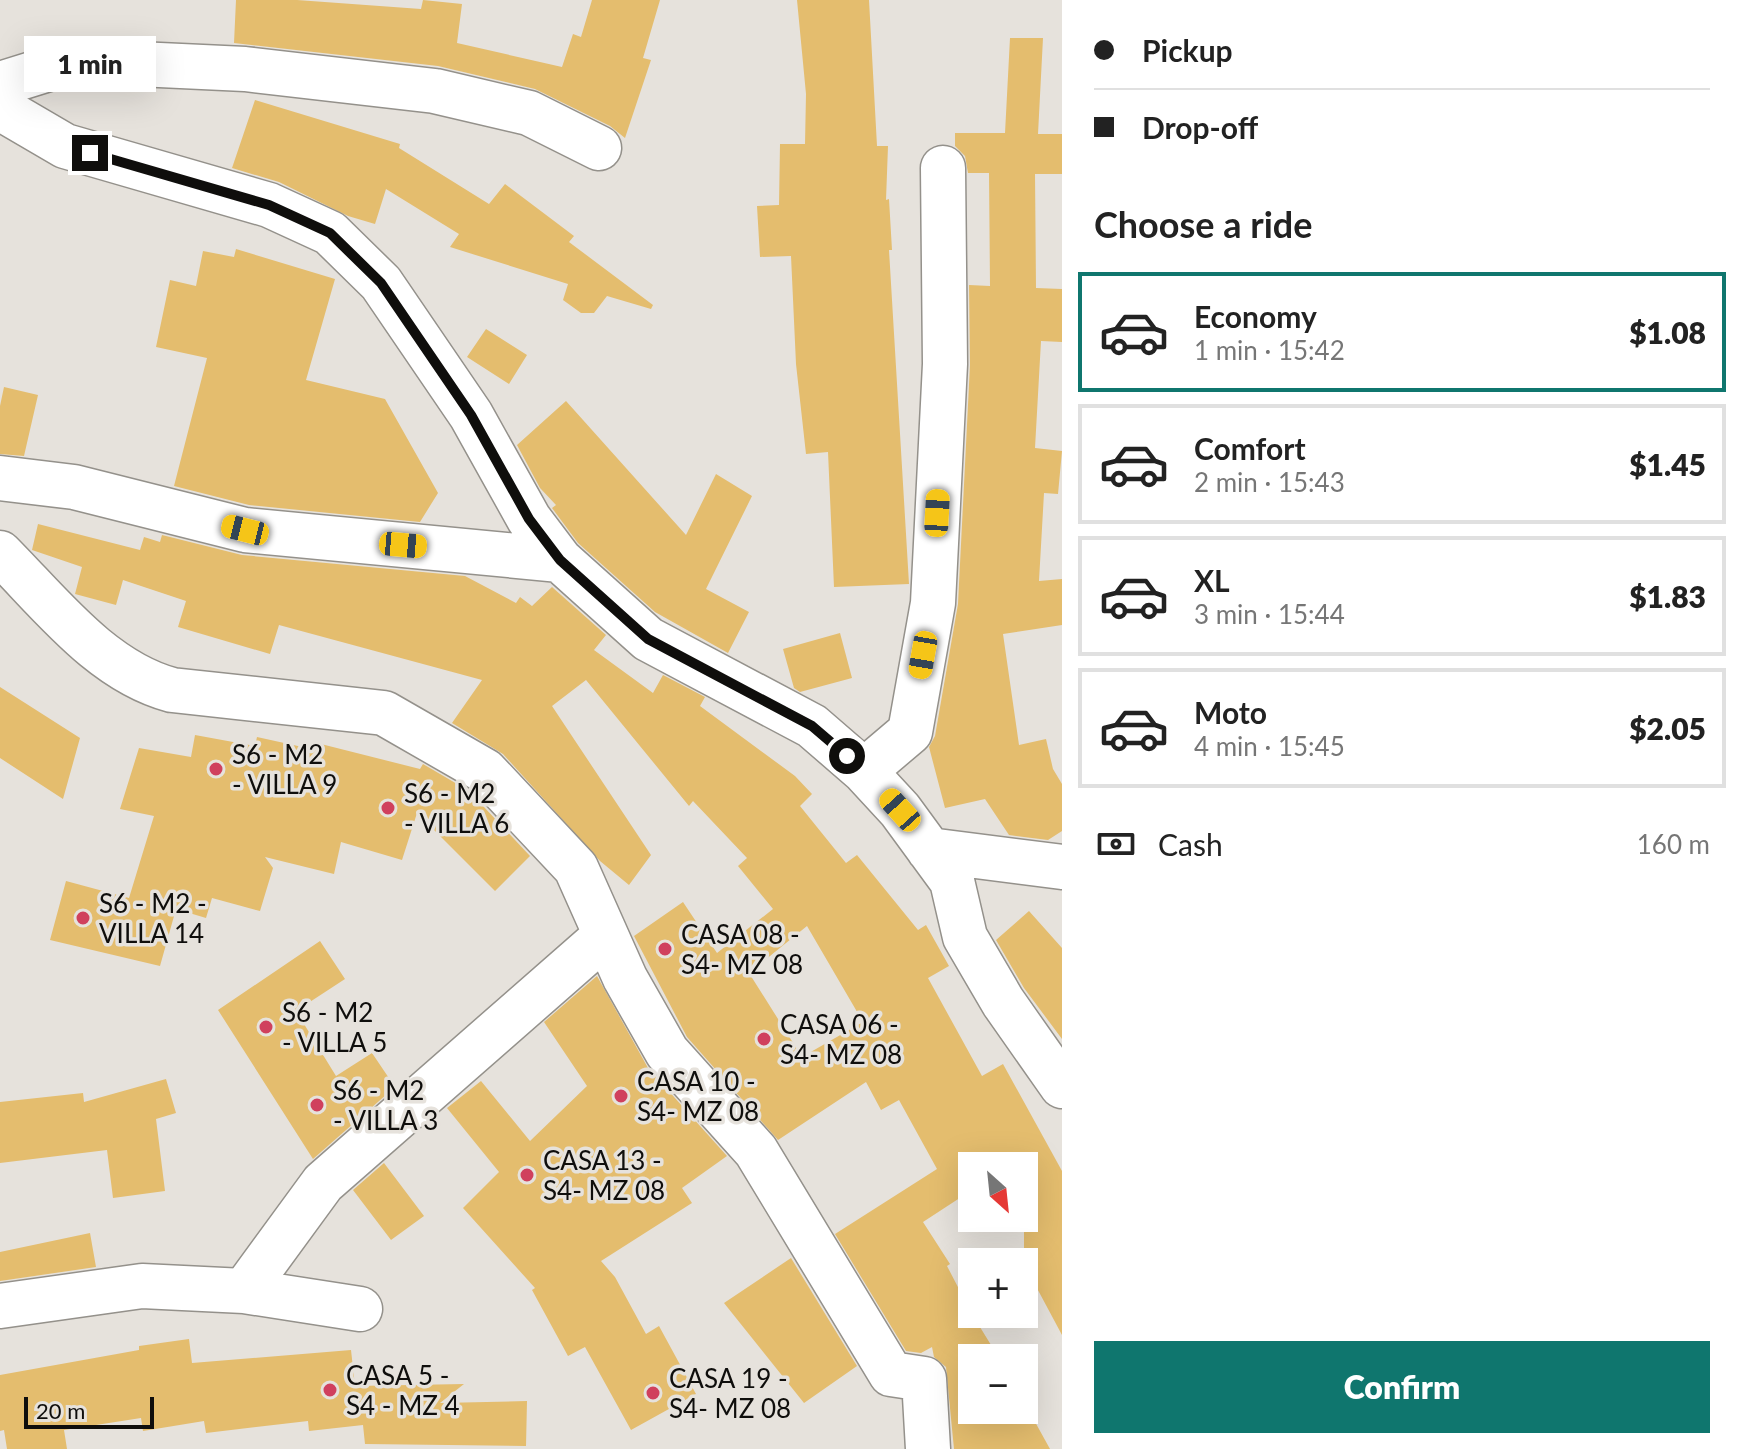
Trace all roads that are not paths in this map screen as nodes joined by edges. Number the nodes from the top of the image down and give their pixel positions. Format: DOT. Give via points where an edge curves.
graph roads {
  1 [pos="0,84"];
  2 [pos="0,108"];
  3 [pos="599,148"];
  4 [pos="943,168"];
  5 [pos="0,478"];
  6 [pos="0,553"];
  7 [pos="560,560"];
  8 [pos="864,771"];
  9 [pos="929,850"];
  10 [pos="1062,867"];
  11 [pos="605,936"];
  12 [pos="1062,1086"];
  13 [pos="244,1291"];
  14 [pos="0,1306"];
  15 [pos="360,1309"];
  16 [pos="928,1449"];
  1 -- 3 [label="street" via="74,61 245,69 435,91 529,113"];
  2 -- 7 [label="street" via="65,146 269,205 330,233 381,283"];
  4 -- 8 [label="street" via="945,364 933,603 910,732"];
  5 -- 7 [label="street" via="74,487 245,530"];
  6 -- 11 [label="street" via="97,649 153,685 384,713 485,771 576,868"];
  7 -- 8 [label="street" via="648,639 812,726"];
  8 -- 9 [label="street"];
  9 -- 10 [label="street"];
  9 -- 12 [label="street" via="952,881 965,937"];
  11 -- 13 [label="street" via="323,1183"];
  11 -- 16 [label="street" via="667,1052 756,1151 891,1374 924,1379"];
  13 -- 14 [label="street" via="142,1286"];
  13 -- 15 [label="street"];
}
